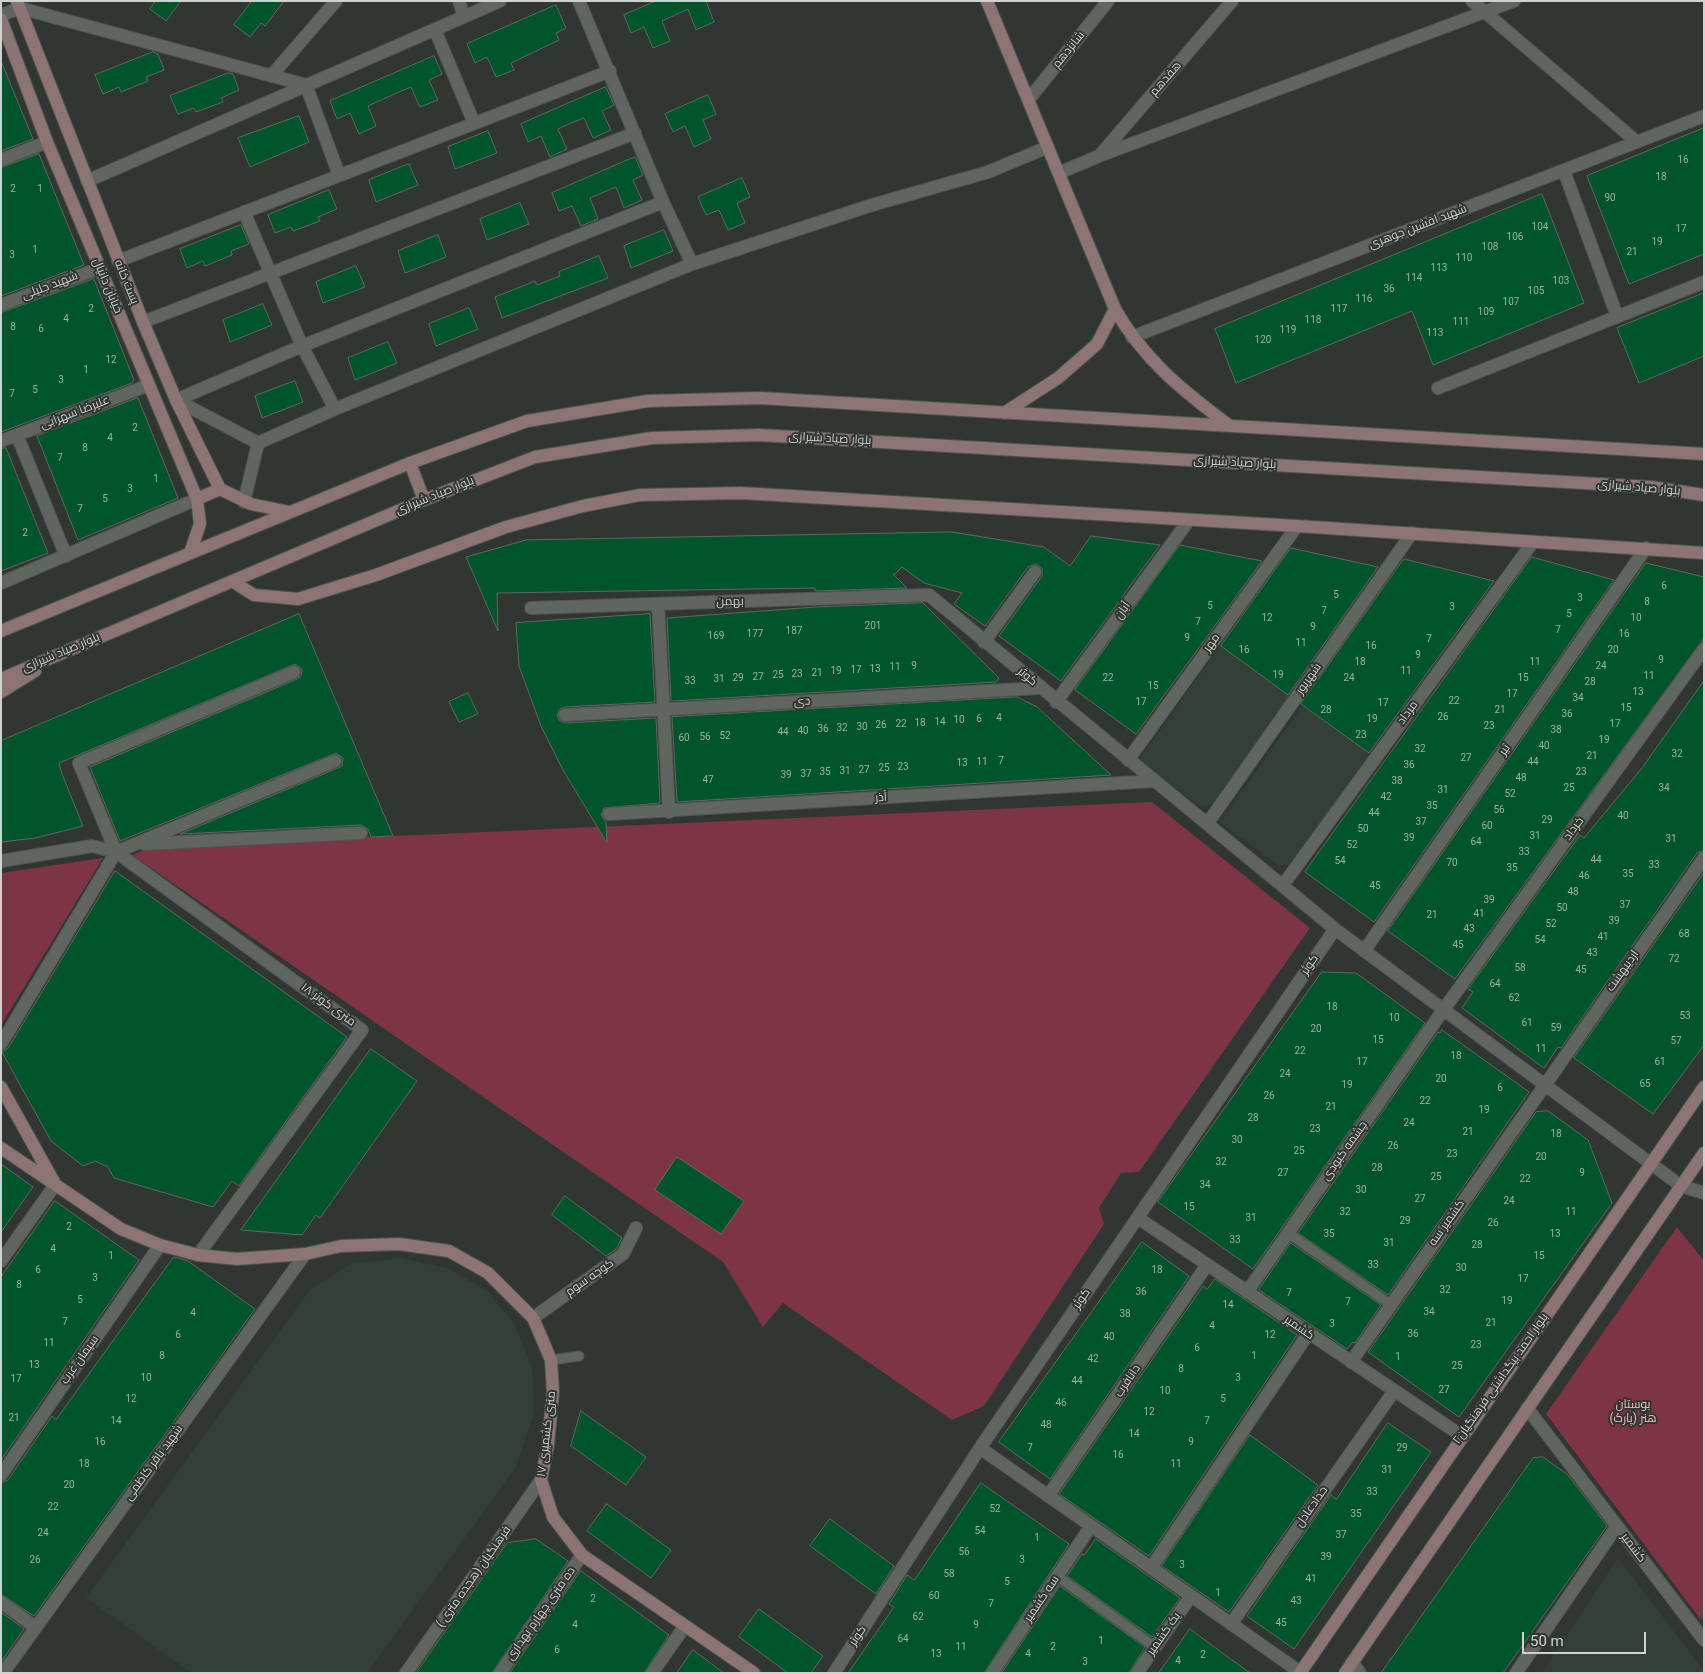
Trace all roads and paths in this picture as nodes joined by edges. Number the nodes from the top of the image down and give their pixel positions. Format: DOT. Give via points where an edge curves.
graph roads {
  1 [pos="336,1"];
  2 [pos="459,1"];
  3 [pos="500,1"];
  4 [pos="579,1"];
  5 [pos="987,1"];
  6 [pos="1108,1"];
  7 [pos="1232,1"];
  8 [pos="1472,1"];
  9 [pos="1514,1"];
  10 [pos="19,5"];
  11 [pos="1485,13"];
  12 [pos="1,15"];
  13 [pos="464,17"];
  14 [pos="1,19"];
  15 [pos="434,30"];
  16 [pos="610,71"];
  17 [pos="270,76"];
  18 [pos="306,85"];
  19 [pos="1028,98"];
  20 [pos="1704,116"];
  21 [pos="474,123"];
  22 [pos="635,133"];
  23 [pos="48,142"];
  24 [pos="1637,142"];
  25 [pos="1048,147"];
  26 [pos="1099,156"];
  27 [pos="1,160"];
  28 [pos="1564,171"];
  29 [pos="1059,173"];
  30 [pos="339,175"];
  31 [pos="87,181"];
  32 [pos="663,202"];
  33 [pos="244,212"];
  34 [pos="118,261"];
  35 [pos="692,264"];
  36 [pos="100,268"];
  37 [pos="272,273"];
  38 [pos="1704,282"];
  39 [pos="1,305"];
  40 [pos="1115,309"];
  41 [pos="1618,316"];
  42 [pos="143,322"];
  43 [pos="1132,337"];
  44 [pos="302,346"];
  45 [pos="149,385"];
  46 [pos="1438,388"];
  47 [pos="176,400"];
  48 [pos="335,409"];
  49 [pos="1004,413"];
  50 [pos="1230,426"];
  51 [pos="17,435"];
  52 [pos="1,441"];
  53 [pos="258,442"];
  54 [pos="1704,454"];
  55 [pos="410,463"];
  56 [pos="220,489"];
  57 [pos="1704,495"];
  58 [pos="198,499"];
  59 [pos="424,500"];
  60 [pos="244,502"];
  61 [pos="289,512"];
  62 [pos="1190,520"];
  63 [pos="1297,526"];
  64 [pos="1412,533"];
  65 [pos="1533,542"];
  66 [pos="1646,548"];
  67 [pos="190,553"];
  68 [pos="1704,553"];
  69 [pos="66,556"];
  70 [pos="1035,572"];
  71 [pos="232,581"];
  72 [pos="1,583"];
  73 [pos="929,595"];
  74 [pos="658,604"];
  75 [pos="531,608"];
  76 [pos="48,612"];
  77 [pos="1,624"];
  78 [pos="1,631"];
  79 [pos="984,642"];
  80 [pos="73,648"];
  81 [pos="1704,649"];
  82 [pos="294,672"];
  83 [pos="1,679"];
  84 [pos="1039,688"];
  85 [pos="1,692"];
  86 [pos="1056,702"];
  87 [pos="663,710"];
  88 [pos="565,715"];
  89 [pos="1128,760"];
  90 [pos="335,761"];
  91 [pos="1154,781"];
  92 [pos="670,812"];
  93 [pos="609,814"];
  94 [pos="1207,824"];
  95 [pos="361,833"];
  96 [pos="134,844"];
  97 [pos="116,852"];
  98 [pos="1704,858"];
  99 [pos="1,861"];
  100 [pos="1283,885"];
  101 [pos="1335,929"];
  102 [pos="1364,951"];
  103 [pos="1444,1009"];
  104 [pos="1,1044"];
  105 [pos="1543,1084"];
  106 [pos="1,1087"];
  107 [pos="1704,1087"];
  108 [pos="1,1148"];
  109 [pos="1704,1153"];
  110 [pos="1650,1164"];
  111 [pos="55,1184"];
  112 [pos="1681,1186"];
  113 [pos="1704,1193"];
  114 [pos="1138,1218"];
  115 [pos="636,1228"];
  116 [pos="1288,1233"];
  117 [pos="160,1245"];
  118 [pos="305,1254"];
  119 [pos="198,1255"];
  120 [pos="1,1261"];
  121 [pos="1207,1265"];
  122 [pos="1246,1292"];
  123 [pos="1390,1304"];
  124 [pos="532,1318"];
  125 [pos="1308,1334"];
  126 [pos="579,1356"];
  127 [pos="551,1360"];
  128 [pos="1350,1362"];
  129 [pos="1394,1391"];
  130 [pos="1527,1408"];
  131 [pos="1462,1436"];
  132 [pos="980,1448"];
  133 [pos="1,1474"];
  134 [pos="541,1480"];
  135 [pos="1048,1496"];
  136 [pos="1091,1526"];
  137 [pos="1617,1526"];
  138 [pos="582,1555"];
  139 [pos="1151,1568"];
  140 [pos="1057,1576"];
  141 [pos="1191,1596"];
  142 [pos="1,1602"];
  143 [pos="1231,1624"];
  144 [pos="685,1626"];
  145 [pos="35,1627"];
  146 [pos="1704,1640"];
  147 [pos="1155,1647"];
  148 [pos="1352,1669"];
  149 [pos="3,1673"];
  150 [pos="406,1673"];
  151 [pos="500,1673"];
  152 [pos="652,1673"];
  153 [pos="754,1673"];
  154 [pos="834,1673"];
  155 [pos="992,1673"];
  156 [pos="1137,1673"];
  157 [pos="1300,1673"];
  158 [pos="1516,1673"];
  1 -- 17 [label="street"];
  2 -- 13 [label="street"];
  3 -- 13 [label="street"];
  4 -- 16 [label="street"];
  5 -- 19 [label="main road"];
  6 -- 19 [label="street, شانزدهم"];
  7 -- 26 [label="street, هفدهم"];
  8 -- 11 [label="street"];
  9 -- 11 [label="street"];
  10 -- 12 [label="street"];
  10 -- 17 [label="street"];
  10 -- 31 [label="main road, پست خانه"];
  11 -- 24 [label="street"];
  11 -- 26 [label="street"];
  13 -- 15 [label="street"];
  14 -- 23 [label="main road, خیابان دانیال"];
  15 -- 18 [label="street"];
  15 -- 21 [label="street"];
  16 -- 21 [label="street"];
  16 -- 22 [label="street"];
  17 -- 18 [label="street"];
  18 -- 30 [label="street"];
  18 -- 31 [label="street"];
  19 -- 25 [label="main road"];
  20 -- 24 [label="street, شهید افشین جوهری"];
  21 -- 30 [label="street"];
  22 -- 32 [label="street"];
  22 -- 37 [label="street"];
  23 -- 27 [label="street"];
  23 -- 36 [label="main road, خیابان دانیال"];
  24 -- 28 [label="street, شهید افشین جوهری"];
  25 -- 29 [label="main road"];
  25 -- 35 [label="street" via="988,172 872,205"];
  26 -- 29 [label="street"];
  28 -- 41 [label="street"];
  28 -- 43 [label="street, شهید افشین جوهری"];
  29 -- 40 [label="main road"];
  30 -- 33 [label="street"];
  31 -- 34 [label="main road, پست خانه"];
  32 -- 35 [label="street"];
  32 -- 44 [label="street"];
  33 -- 34 [label="street"];
  33 -- 37 [label="street"];
  34 -- 42 [label="main road, پست خانه"];
  35 -- 48 [label="street"];
  36 -- 39 [label="street, شهید جلیلی"];
  36 -- 45 [label="main road, خیابان دانیال"];
  37 -- 42 [label="street"];
  37 -- 44 [label="street"];
  38 -- 41 [label="street"];
  40 -- 43 [label="main road"];
  40 -- 49 [label="main road" via="1097,344 1058,378"];
  41 -- 46 [label="street"];
  42 -- 47 [label="main road, پست خانه"];
  43 -- 50 [label="main road" via="1186,393"];
  44 -- 47 [label="street"];
  44 -- 48 [label="street"];
  45 -- 51 [label="street, علیرضا سهرابی"];
  45 -- 58 [label="main road, خیابان دانیال"];
  47 -- 53 [label="street"];
  47 -- 56 [label="main road, پست خانه"];
  48 -- 53 [label="street"];
  49 -- 50 [label="main road"];
  49 -- 55 [label="main road" via="760,398 648,402 527,421"];
  50 -- 54 [label="main road"];
  51 -- 52 [label="street, علیرضا سهرابی"];
  51 -- 69 [label="street"];
  53 -- 60 [label="street"];
  55 -- 59 [label="main road"];
  55 -- 61 [label="main road"];
  56 -- 58 [label="main road"];
  56 -- 60 [label="main road"];
  57 -- 59 [label="main road, بلوار صیاد شیرازی" via="1651,488 759,435 652,438 536,457"];
  58 -- 67 [label="main road, خیابان دانیال" via="200,524"];
  58 -- 69 [label="street"];
  59 -- 71 [label="main road, بلوار صیاد شیرازی"];
  60 -- 61 [label="main road"];
  61 -- 67 [label="main road"];
  62 -- 63 [label="main road"];
  62 -- 71 [label="main road" via="741,493 640,496 583,506 506,527 376,575 298,599 254,595"];
  62 -- 86 [label="street, آبان"];
  63 -- 64 [label="main road"];
  63 -- 89 [label="street, مهر"];
  64 -- 65 [label="main road"];
  64 -- 94 [label="street, شهریور"];
  65 -- 66 [label="main road"];
  65 -- 100 [label="street, مرداد"];
  66 -- 68 [label="main road"];
  66 -- 102 [label="street, تیر"];
  67 -- 76 [label="main road"];
  69 -- 72 [label="street"];
  70 -- 79 [label="street"];
  71 -- 80 [label="main road, بلوار صیاد شیرازی"];
  73 -- 74 [label="street, بهمن"];
  73 -- 79 [label="street, کوثر"];
  74 -- 75 [label="street, بهمن"];
  74 -- 87 [label="street"];
  76 -- 77 [label="main road"];
  76 -- 78 [label="main road"];
  79 -- 84 [label="street, کوثر"];
  80 -- 83 [label="main road, بلوار صیاد شیرازی"];
  80 -- 85 [label="main road"];
  81 -- 103 [label="street, خرداد"];
  82 -- 97 [label="street" via="78,763"];
  84 -- 86 [label="street, کوثر"];
  84 -- 87 [label="street, دی"];
  86 -- 89 [label="street, کوثر"];
  87 -- 88 [label="street, دی"];
  87 -- 92 [label="street"];
  89 -- 91 [label="street, کوثر"];
  90 -- 96 [label="street"];
  91 -- 92 [label="street, آذر"];
  91 -- 94 [label="street, کوثر"];
  92 -- 93 [label="street, آذر"];
  94 -- 100 [label="street, کوثر"];
  95 -- 96 [label="street"];
  96 -- 97 [label="street"];
  97 -- 99 [label="street" via="92,846"];
  97 -- 104 [label="street"];
  97 -- 119 [label="street, ۱۸ متری کوثر" via="362,1030"];
  98 -- 105 [label="street, اردیبهشت"];
  100 -- 101 [label="street, کوثر"];
  101 -- 102 [label="street, کوثر"];
  101 -- 114 [label="street, کوثر"];
  102 -- 103 [label="street, کوثر"];
  103 -- 105 [label="street, کوثر"];
  103 -- 116 [label="street, چشمه کبودی"];
  105 -- 110 [label="street, کوثر"];
  105 -- 123 [label="street, کشمیر سه"];
  106 -- 111 [label="main road"];
  107 -- 110 [label="main road, بلوار احمد بیگداشتی فرهنگیان۲"];
  108 -- 111 [label="main road, ۱۷ متری کشمیری"];
  109 -- 112 [label="main road"];
  110 -- 112 [label="street, کوثر"];
  110 -- 131 [label="main road, بلوار احمد بیگداشتی فرهنگیان۲"];
  111 -- 117 [label="main road, ۱۷ متری کشمیری" via="121,1229"];
  111 -- 120 [label="street"];
  112 -- 113 [label="street, کوثر"];
  112 -- 130 [label="main road"];
  114 -- 121 [label="street, کشمیر"];
  114 -- 132 [label="street, کوثر"];
  115 -- 124 [label="street, کوچه سوم" via="623,1254"];
  116 -- 122 [label="street, چشمه کبودی"];
  116 -- 123 [label="lane"];
  117 -- 119 [label="main road, ۱۷ متری کشمیری"];
  117 -- 133 [label="street, سیمان غرب"];
  118 -- 119 [label="main road, ۱۷ متری کشمیری" via="237,1258"];
  118 -- 124 [label="main road, ۱۷ متری کشمیری" via="341,1246 400,1244 449,1251 488,1272"];
  118 -- 145 [label="street, شهید باقر کاظمی"];
  121 -- 122 [label="street, کشمیر"];
  121 -- 135 [label="street, دانافرب"];
  122 -- 125 [label="street, کشمیر"];
  123 -- 128 [label="street, کشمیر سه"];
  124 -- 127 [label="main road, ۱۷ متری کشمیری"];
  125 -- 128 [label="street, کشمیر"];
  125 -- 139 [label="street"];
  126 -- 127 [label="lane"];
  127 -- 134 [label="main road, ۱۷ متری کشمیری" via="553,1391"];
  128 -- 129 [label="street, کشمیر"];
  129 -- 131 [label="street, کشمیر"];
  129 -- 143 [label="street, حدادعادل"];
  130 -- 137 [label="street, کشمیر"];
  130 -- 148 [label="main road"];
  131 -- 157 [label="main road, بلوار احمد بیگداشتی فرهنگیان۲"];
  132 -- 135 [label="street"];
  132 -- 154 [label="street, کوثر"];
  134 -- 138 [label="main road, ۱۷ متری کشمیری" via="553,1517"];
  134 -- 150 [label="street, فرهنگیان (هجده متری )"];
  135 -- 136 [label="street"];
  136 -- 139 [label="street"];
  136 -- 140 [label="street, سه کشمیر"];
  137 -- 146 [label="street, کشمیر"];
  137 -- 158 [label="street"];
  138 -- 144 [label="main road, ۱۷ متری کشمیری"];
  138 -- 151 [label="street, ده متری چهارم بهداری"];
  139 -- 141 [label="street"];
  140 -- 147 [label="lane"];
  140 -- 155 [label="street, سه کشمیر"];
  141 -- 143 [label="street"];
  141 -- 147 [label="street, یک کشمیر"];
  142 -- 145 [label="street"];
  143 -- 157 [label="street"];
  144 -- 152 [label="street"];
  144 -- 153 [label="main road, ۱۷ متری کشمیری"];
  145 -- 149 [label="street, شهید باقر کاظمی"];
  147 -- 156 [label="street, یک کشمیر"];
}
